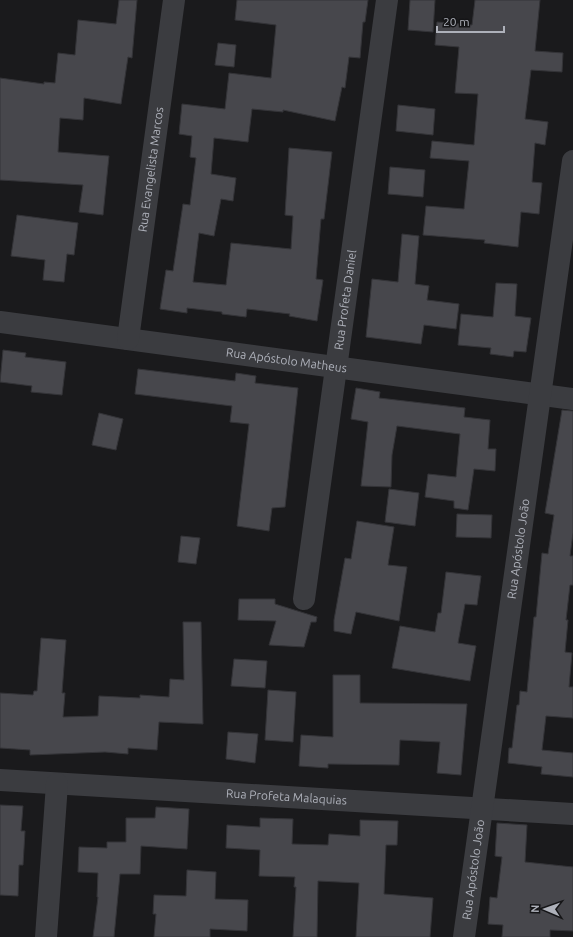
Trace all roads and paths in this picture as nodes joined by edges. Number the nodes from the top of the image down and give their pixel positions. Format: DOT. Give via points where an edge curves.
graph roads {
  1 [pos="174,0"];
  2 [pos="387,0"];
  3 [pos="573,161"];
  4 [pos="0,322"];
  5 [pos="128,339"];
  6 [pos="336,367"];
  7 [pos="540,394"];
  8 [pos="573,399"];
  9 [pos="304,599"];
  10 [pos="0,780"];
  11 [pos="57,784"];
  12 [pos="482,809"];
  13 [pos="573,814"];
  14 [pos="46,937"];
  15 [pos="464,937"];
  1 -- 5 [label="street, Rua Evangelista Marcos"];
  2 -- 6 [label="street, Rua Profeta Daniel"];
  3 -- 7 [label="street, Rua Apóstolo João"];
  4 -- 5 [label="street, Rua Apóstolo Matheus"];
  5 -- 6 [label="street, Rua Apóstolo Matheus"];
  6 -- 7 [label="street, Rua Apóstolo Matheus"];
  6 -- 9 [label="street, Rua Profeta Daniel"];
  7 -- 8 [label="street, Rua Apóstolo Matheus"];
  7 -- 12 [label="street, Rua Apóstolo João"];
  10 -- 11 [label="street, Rua Profeta Malaquias"];
  11 -- 12 [label="street, Rua Profeta Malaquias"];
  11 -- 14 [label="street"];
  12 -- 13 [label="street, Rua Profeta Malaquias"];
  12 -- 15 [label="street, Rua Apóstolo João"];
}
